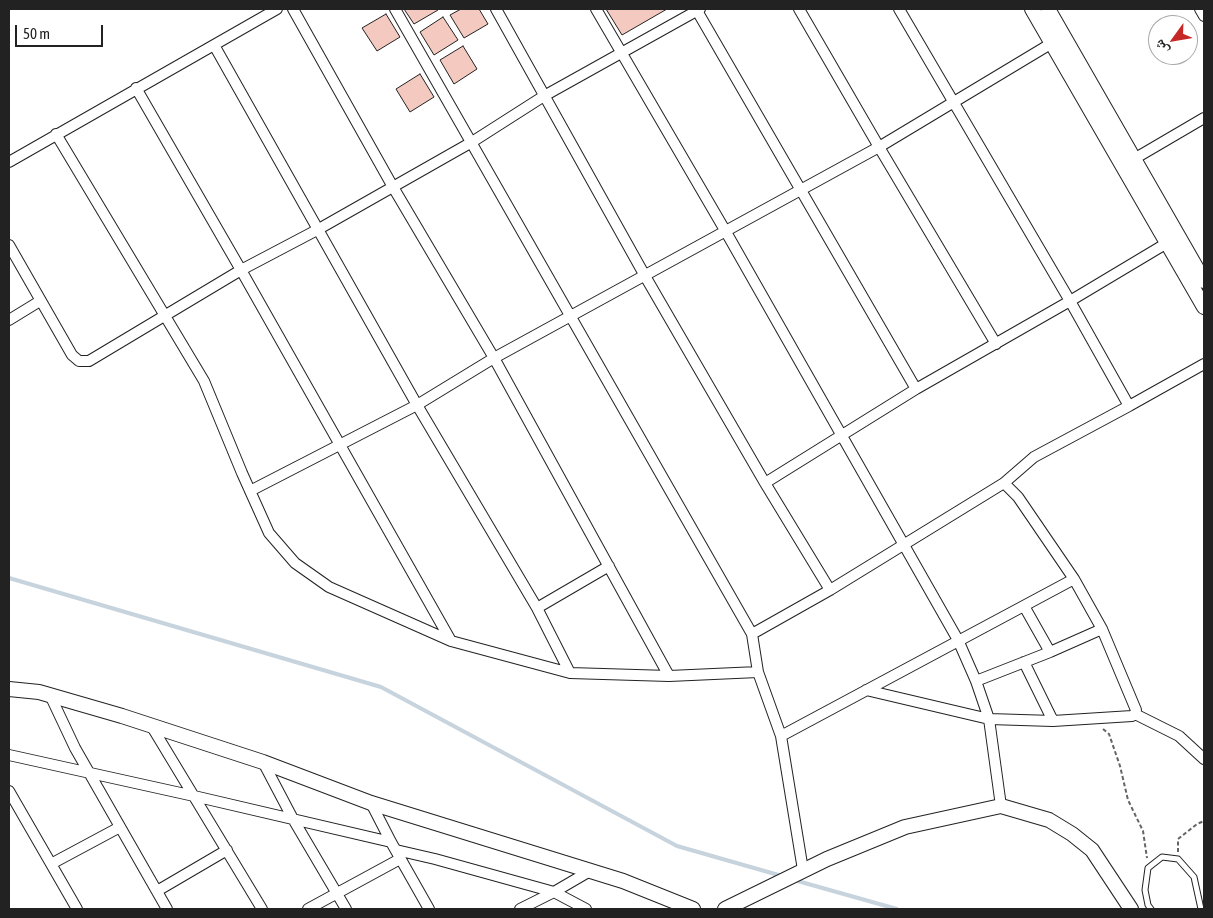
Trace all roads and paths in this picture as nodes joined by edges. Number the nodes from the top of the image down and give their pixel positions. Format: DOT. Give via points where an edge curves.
graph roads {
  1 [pos="277,9"];
  2 [pos="293,9"];
  3 [pos="395,9"];
  4 [pos="496,9"];
  5 [pos="596,9"];
  6 [pos="698,9"];
  7 [pos="799,9"];
  8 [pos="899,9"];
  9 [pos="1032,9"];
  10 [pos="1048,9"];
  11 [pos="1200,9"];
  12 [pos="1204,16"];
  13 [pos="1052,43"];
  14 [pos="214,45"];
  15 [pos="620,53"];
  16 [pos="136,88"];
  17 [pos="544,96"];
  18 [pos="953,102"];
  19 [pos="1204,118"];
  20 [pos="56,134"];
  21 [pos="472,142"];
  22 [pos="879,147"];
  23 [pos="1134,159"];
  24 [pos="9,162"];
  25 [pos="393,187"];
  26 [pos="801,189"];
  27 [pos="317,230"];
  28 [pos="726,232"];
  29 [pos="1167,243"];
  30 [pos="9,245"];
  31 [pos="241,270"];
  32 [pos="645,276"];
  33 [pos="1204,281"];
  34 [pos="40,301"];
  35 [pos="1070,301"];
  36 [pos="1204,307"];
  37 [pos="164,316"];
  38 [pos="571,316"];
  39 [pos="9,320"];
  40 [pos="996,344"];
  41 [pos="494,358"];
  42 [pos="1204,364"];
  43 [pos="916,389"];
  44 [pos="418,405"];
  45 [pos="1129,406"];
  46 [pos="842,435"];
  47 [pos="341,446"];
  48 [pos="765,483"];
  49 [pos="1004,484"];
  50 [pos="250,491"];
  51 [pos="905,544"];
  52 [pos="608,566"];
  53 [pos="1074,579"];
  54 [pos="830,590"];
  55 [pos="1024,606"];
  56 [pos="537,608"];
  57 [pos="1102,629"];
  58 [pos="752,634"];
  59 [pos="958,640"];
  60 [pos="451,641"];
  61 [pos="1050,652"];
  62 [pos="1024,662"];
  63 [pos="758,672"];
  64 [pos="570,673"];
  65 [pos="670,676"];
  66 [pos="976,681"];
  67 [pos="9,689"];
  68 [pos="866,690"];
  69 [pos="50,695"];
  70 [pos="1135,714"];
  71 [pos="1092,718"];
  72 [pos="989,719"];
  73 [pos="1053,721"];
  74 [pos="152,727"];
  75 [pos="781,736"];
  76 [pos="9,755"];
  77 [pos="1204,759"];
  78 [pos="263,762"];
  79 [pos="89,773"];
  80 [pos="9,791"];
  81 [pos="194,796"];
  82 [pos="371,803"];
  83 [pos="12,805"];
  84 [pos="1001,806"];
  85 [pos="293,819"];
  86 [pos="1204,821"];
  87 [pos="120,827"];
  88 [pos="227,850"];
  89 [pos="396,850"];
  90 [pos="1178,859"];
  91 [pos="51,864"];
  92 [pos="1148,868"];
  93 [pos="802,870"];
  94 [pos="590,871"];
  95 [pos="157,891"];
  96 [pos="554,892"];
  97 [pos="337,893"];
  98 [pos="77,909"];
  99 [pos="167,909"];
  100 [pos="262,909"];
  101 [pos="308,909"];
  102 [pos="346,909"];
  103 [pos="429,909"];
  104 [pos="520,909"];
  105 [pos="586,909"];
  106 [pos="693,909"];
  107 [pos="725,909"];
  108 [pos="1131,909"];
  109 [pos="1151,909"];
  110 [pos="1201,909"];
  1 -- 14 [label="street"];
  2 -- 25 [label="street"];
  3 -- 21 [label="street"];
  4 -- 17 [label="street"];
  5 -- 15 [label="street"];
  6 -- 15 [label="street"];
  6 -- 26 [label="street"];
  7 -- 22 [label="street"];
  8 -- 18 [label="street"];
  9 -- 13 [label="street"];
  10 -- 23 [label="street"];
  11 -- 12 [label="street"];
  13 -- 18 [label="street"];
  13 -- 29 [label="street"];
  14 -- 16 [label="street"];
  14 -- 27 [label="street"];
  15 -- 17 [label="street"];
  15 -- 28 [label="street"];
  16 -- 20 [label="street"];
  16 -- 31 [label="street"];
  17 -- 21 [label="street"];
  17 -- 32 [label="street"];
  18 -- 22 [label="street"];
  18 -- 35 [label="street"];
  19 -- 23 [label="street"];
  20 -- 24 [label="street"];
  20 -- 37 [label="street"];
  21 -- 25 [label="street"];
  21 -- 38 [label="street"];
  22 -- 26 [label="street"];
  22 -- 40 [label="street"];
  23 -- 33 [label="street"];
  25 -- 27 [label="street"];
  25 -- 41 [label="street"];
  26 -- 28 [label="street"];
  26 -- 43 [label="street"];
  27 -- 31 [label="street"];
  27 -- 44 [label="street"];
  28 -- 32 [label="street"];
  28 -- 46 [label="street"];
  29 -- 35 [label="street"];
  29 -- 36 [label="street"];
  30 -- 34 [label="street"];
  31 -- 37 [label="street"];
  31 -- 47 [label="street"];
  32 -- 38 [label="street"];
  32 -- 48 [label="street"];
  34 -- 37 [label="street" via="72,355 79,361 89,361"];
  34 -- 39 [label="street"];
  35 -- 40 [label="street"];
  35 -- 45 [label="street"];
  37 -- 50 [label="street" via="204,381"];
  38 -- 41 [label="street"];
  38 -- 58 [label="street"];
  40 -- 43 [label="street"];
  41 -- 44 [label="street"];
  41 -- 52 [label="street"];
  42 -- 45 [label="street"];
  43 -- 46 [label="street"];
  44 -- 47 [label="street"];
  44 -- 56 [label="street"];
  45 -- 49 [label="street" via="1034,457"];
  46 -- 48 [label="street"];
  46 -- 51 [label="street"];
  47 -- 50 [label="street"];
  47 -- 60 [label="street"];
  48 -- 54 [label="street"];
  49 -- 51 [label="street"];
  49 -- 53 [label="street" via="1018,496"];
  50 -- 60 [label="street" via="269,532 294,563 329,587"];
  51 -- 54 [label="street"];
  51 -- 59 [label="street"];
  52 -- 56 [label="street"];
  52 -- 65 [label="street"];
  53 -- 55 [label="street"];
  53 -- 57 [label="street"];
  54 -- 58 [label="street"];
  55 -- 59 [label="street"];
  55 -- 61 [label="street"];
  56 -- 64 [label="street"];
  57 -- 61 [label="street"];
  57 -- 70 [label="street"];
  58 -- 63 [label="street"];
  59 -- 66 [label="street"];
  59 -- 68 [label="street"];
  60 -- 64 [label="street"];
  61 -- 62 [label="street"];
  62 -- 66 [label="street"];
  62 -- 73 [label="street"];
  63 -- 65 [label="street"];
  63 -- 75 [label="street"];
  64 -- 65 [label="street"];
  66 -- 72 [label="street"];
  67 -- 69 [label="street"];
  68 -- 72 [label="street"];
  68 -- 75 [label="street"];
  69 -- 74 [label="street"];
  69 -- 79 [label="street"];
  70 -- 71 [label="street"];
  70 -- 77 [label="street" via="1179,736"];
  71 -- 73 [label="street"];
  71 -- 92 [label="path" via="1109,734 1128,800 1143,831"];
  72 -- 73 [label="street"];
  72 -- 84 [label="street"];
  74 -- 78 [label="street"];
  74 -- 81 [label="street"];
  75 -- 93 [label="street"];
  76 -- 79 [label="street"];
  78 -- 82 [label="street"];
  78 -- 85 [label="street"];
  79 -- 81 [label="street"];
  79 -- 87 [label="street"];
  80 -- 83 [label="street"];
  81 -- 85 [label="street"];
  81 -- 88 [label="street"];
  82 -- 89 [label="street"];
  82 -- 94 [label="street"];
  83 -- 91 [label="street"];
  84 -- 93 [label="street" via="905,827"];
  84 -- 108 [label="street" via="1048,820 1072,834 1092,850"];
  85 -- 89 [label="street"];
  85 -- 97 [label="street"];
  86 -- 90 [label="path" via="1178,839"];
  87 -- 91 [label="street"];
  87 -- 95 [label="street"];
  88 -- 95 [label="street"];
  88 -- 100 [label="street"];
  89 -- 96 [label="street"];
  89 -- 97 [label="street"];
  89 -- 103 [label="street"];
  90 -- 92 [label="lane" via="1162,857"];
  90 -- 110 [label="lane" via="1194,877"];
  91 -- 98 [label="street"];
  92 -- 109 [label="lane" via="1145,890"];
  93 -- 107 [label="street"];
  94 -- 96 [label="street"];
  94 -- 106 [label="street"];
  95 -- 99 [label="street"];
  96 -- 104 [label="street"];
  96 -- 105 [label="street"];
  97 -- 101 [label="street"];
  97 -- 102 [label="street"];
}
